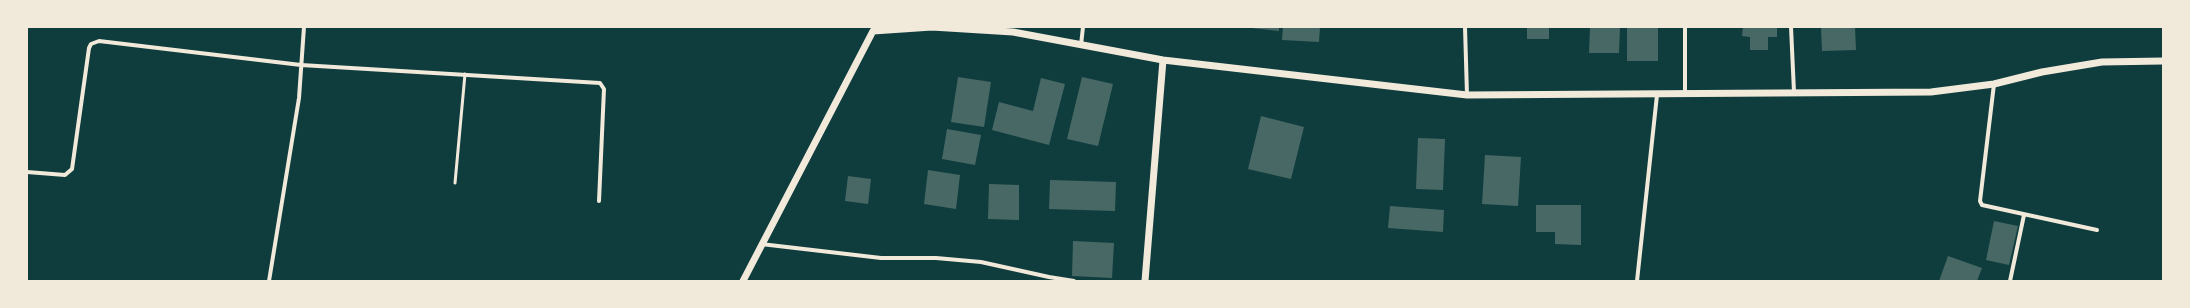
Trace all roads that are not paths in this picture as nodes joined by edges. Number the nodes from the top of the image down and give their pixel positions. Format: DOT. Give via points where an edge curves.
graph roads {
  1 [pos="304,27"];
  2 [pos="1083,27"];
  3 [pos="1465,27"];
  4 [pos="1685,27"];
  5 [pos="1790,27"];
  6 [pos="872,29"];
  7 [pos="1081,45"];
  8 [pos="1163,60"];
  9 [pos="2163,61"];
  10 [pos="301,65"];
  11 [pos="465,74"];
  12 [pos="1994,84"];
  13 [pos="1794,92"];
  14 [pos="1685,93"];
  15 [pos="1467,95"];
  16 [pos="1657,95"];
  17 [pos="27,172"];
  18 [pos="455,183"];
  19 [pos="600,201"];
  20 [pos="2024,215"];
  21 [pos="2097,230"];
  22 [pos="761,244"];
  23 [pos="269,281"];
  24 [pos="743,281"];
  25 [pos="1074,281"];
  26 [pos="1145,281"];
  27 [pos="1637,281"];
  28 [pos="2010,281"];
  1 -- 10 [label="street"];
  2 -- 7 [label="street"];
  3 -- 15 [label="street"];
  4 -- 14 [label="street"];
  5 -- 13 [label="street"];
  6 -- 7 [label="street" via="932,27 1013,32"];
  6 -- 22 [label="street"];
  7 -- 8 [label="street"];
  8 -- 15 [label="street"];
  8 -- 26 [label="street"];
  9 -- 12 [label="street" via="2102,62 2042,72"];
  10 -- 11 [label="street"];
  10 -- 17 [label="street" via="95,42 89,48 72,169 65,175"];
  10 -- 23 [label="street" via="299,98"];
  11 -- 18 [label="lane"];
  11 -- 19 [label="street" via="597,82 603,85"];
  12 -- 13 [label="street" via="1931,92"];
  12 -- 20 [label="street" via="1980,201 1987,207"];
  13 -- 14 [label="street"];
  14 -- 16 [label="street"];
  15 -- 16 [label="street"];
  16 -- 27 [label="street"];
  20 -- 21 [label="street"];
  20 -- 28 [label="street"];
  22 -- 24 [label="street"];
  22 -- 25 [label="street" via="881,258 936,258 981,262 1049,278"];
}
